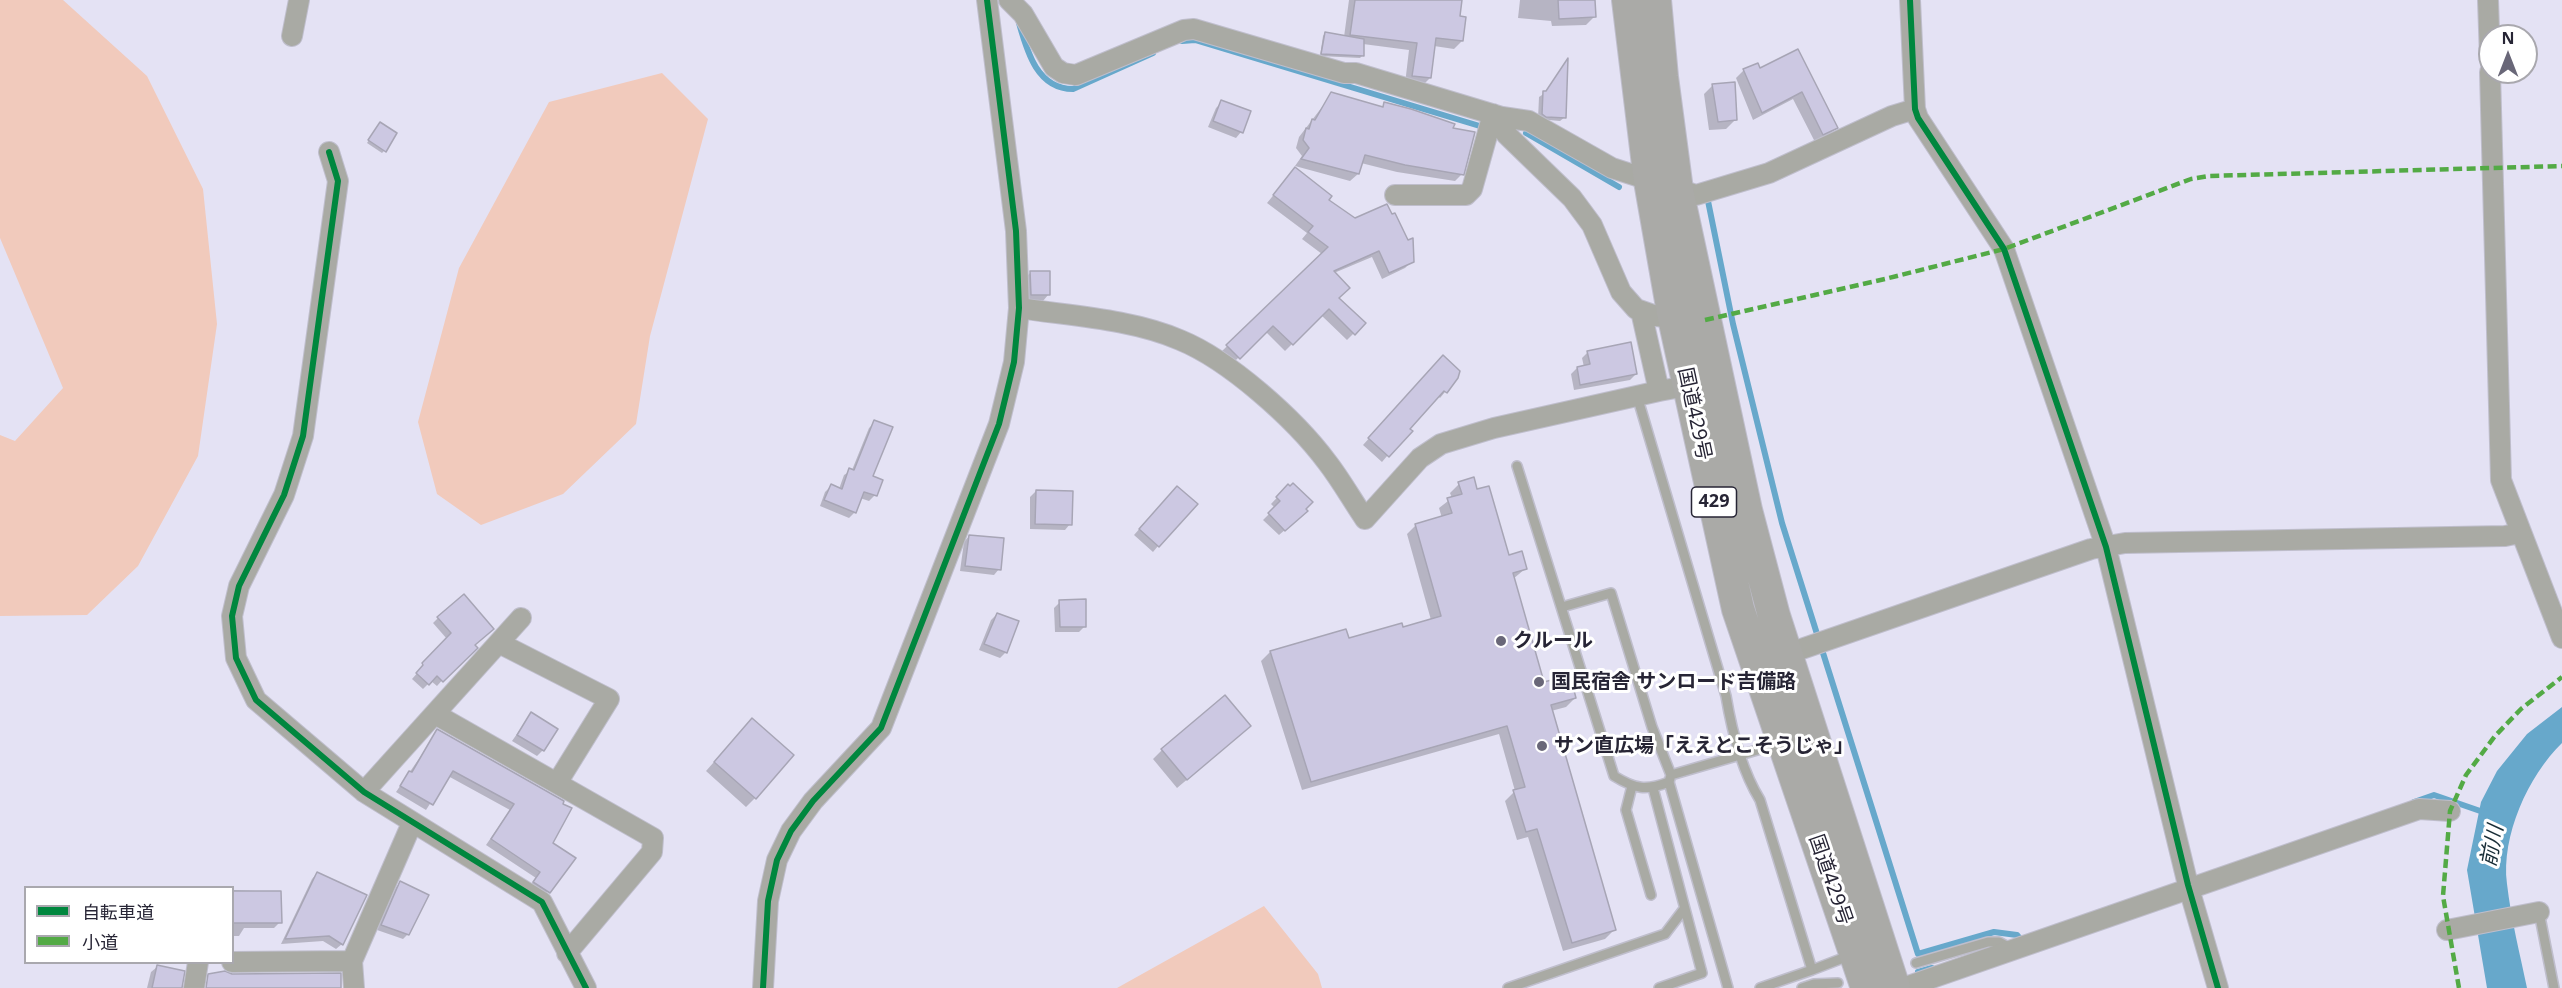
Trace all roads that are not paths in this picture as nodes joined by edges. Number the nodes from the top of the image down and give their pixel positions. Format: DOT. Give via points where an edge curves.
graph roads {
  1 [pos="299,0"];
  2 [pos="987,0"];
  3 [pos="1009,0"];
  4 [pos="1628,0"];
  5 [pos="1655,0"];
  6 [pos="1910,0"];
  7 [pos="2488,0"];
  8 [pos="2489,24"];
  9 [pos="292,36"];
  10 [pos="2490,84"];
  11 [pos="1915,109"];
  12 [pos="1498,116"];
  13 [pos="329,152"];
  14 [pos="1663,185"];
  15 [pos="1395,195"];
  16 [pos="1019,308"];
  17 [pos="1641,310"];
  18 [pos="1674,318"];
  19 [pos="1705,321"];
  20 [pos="1688,386"];
  21 [pos="1637,396"];
  22 [pos="1517,466"];
  23 [pos="2520,533"];
  24 [pos="2106,547"];
  25 [pos="1562,607"];
  26 [pos="521,618"];
  27 [pos="2562,638"];
  28 [pos="499,643"];
  29 [pos="1808,647"];
  30 [pos="435,714"];
  31 [pos="1798,738"];
  32 [pos="1741,755"];
  33 [pos="1670,779"];
  34 [pos="557,783"];
  35 [pos="1632,786"];
  36 [pos="1653,788"];
  37 [pos="364,792"];
  38 [pos="2450,811"];
  39 [pos="412,823"];
  40 [pos="2188,885"];
  41 [pos="1651,895"];
  42 [pos="1684,909"];
  43 [pos="2536,913"];
  44 [pos="2451,929"];
  45 [pos="2013,950"];
  46 [pos="567,952"];
  47 [pos="1855,953"];
  48 [pos="352,961"];
  49 [pos="234,962"];
  50 [pos="1916,963"];
  51 [pos="198,964"];
  52 [pos="1812,970"];
  53 [pos="1852,986"];
  54 [pos="194,988"];
  55 [pos="354,988"];
  56 [pos="586,988"];
  57 [pos="763,988"];
  58 [pos="1508,988"];
  59 [pos="1659,988"];
  60 [pos="1728,988"];
  61 [pos="1760,988"];
  62 [pos="1802,988"];
  63 [pos="1894,988"];
  64 [pos="1903,988"];
  65 [pos="2218,988"];
  66 [pos="2554,988"];
  1 -- 9 [label="street"];
  2 -- 16 [label="street" via="1016,231"];
  3 -- 12 [label="street" via="1023,14 1054,66 1064,73 1076,75 1184,30 1194,30"];
  4 -- 14 [label="highway, 国道429号 / 429"];
  5 -- 14 [label="highway, 国道429号 / 429" via="1662,77"];
  6 -- 11 [label="street"];
  7 -- 8 [label="street"];
  10 -- 23 [label="street" via="2501,480"];
  11 -- 14 [label="street" via="1769,173 1696,195"];
  11 -- 24 [label="street" via="2004,249"];
  12 -- 14 [label="street" via="1529,121 1612,168"];
  12 -- 15 [label="street" via="1472,189 1466,195"];
  12 -- 17 [label="street" via="1506,134 1572,198 1592,225 1621,292"];
  13 -- 37 [label="street" via="338,181 303,436 284,495 239,586 232,616 236,658 256,700"];
  14 -- 18 [label="highway, 国道429号 / 429"];
  14 -- 19 [label="highway, 国道429号 / 429"];
  16 -- 21 [label="street" via="1127,325 1179,339 1217,358 1304,435 1327,461 1365,519 1420,458 1441,444"];
  16 -- 57 [label="street" via="1014,362 999,424 881,728 813,801 791,831 777,860 768,902"];
  17 -- 18 [label="street"];
  17 -- 20 [label="street"];
  18 -- 19 [label="street"];
  18 -- 20 [label="highway, 国道429号 / 429"];
  19 -- 20 [label="highway, 国道429号 / 429"];
  20 -- 21 [label="street"];
  20 -- 29 [label="highway, 国道429号 / 429"];
  20 -- 31 [label="highway, 国道429号 / 429" via="1738,609"];
  21 -- 32 [label="lane"];
  22 -- 25 [label="lane"];
  23 -- 24 [label="street" via="2125,543"];
  23 -- 27 [label="street"];
  24 -- 29 [label="street"];
  24 -- 40 [label="street"];
  25 -- 33 [label="lane" via="1611,593"];
  25 -- 35 [label="lane" via="1614,776"];
  26 -- 28 [label="street"];
  28 -- 30 [label="street"];
  28 -- 34 [label="street" via="609,699"];
  29 -- 31 [label="highway, 国道429号 / 429"];
  30 -- 34 [label="street"];
  30 -- 37 [label="street"];
  31 -- 32 [label="lane"];
  31 -- 47 [label="highway, 国道429号 / 429"];
  31 -- 63 [label="highway, 国道429号 / 429"];
  32 -- 33 [label="lane"];
  32 -- 52 [label="lane" via="1746,778 1760,800"];
  33 -- 36 [label="lane"];
  33 -- 60 [label="lane"];
  34 -- 46 [label="street" via="652,838 652,852"];
  35 -- 36 [label="lane"];
  35 -- 41 [label="lane" via="1626,810"];
  36 -- 42 [label="lane"];
  37 -- 39 [label="street"];
  38 -- 40 [label="street" via="2419,809"];
  39 -- 46 [label="street" via="542,902"];
  39 -- 48 [label="street"];
  40 -- 45 [label="street"];
  40 -- 65 [label="street"];
  42 -- 58 [label="lane" via="1665,934"];
  42 -- 59 [label="lane" via="1702,973"];
  43 -- 44 [label="street"];
  43 -- 66 [label="lane"];
  45 -- 50 [label="lane" via="1999,942 1988,942"];
  45 -- 64 [label="street"];
  46 -- 56 [label="street"];
  47 -- 52 [label="lane"];
  47 -- 53 [label="highway, 国道429号 / 429"];
  48 -- 49 [label="street"];
  48 -- 55 [label="street"];
  51 -- 54 [label="street"];
  52 -- 61 [label="lane"];
  53 -- 62 [label="lane" via="1814,984"];
}
